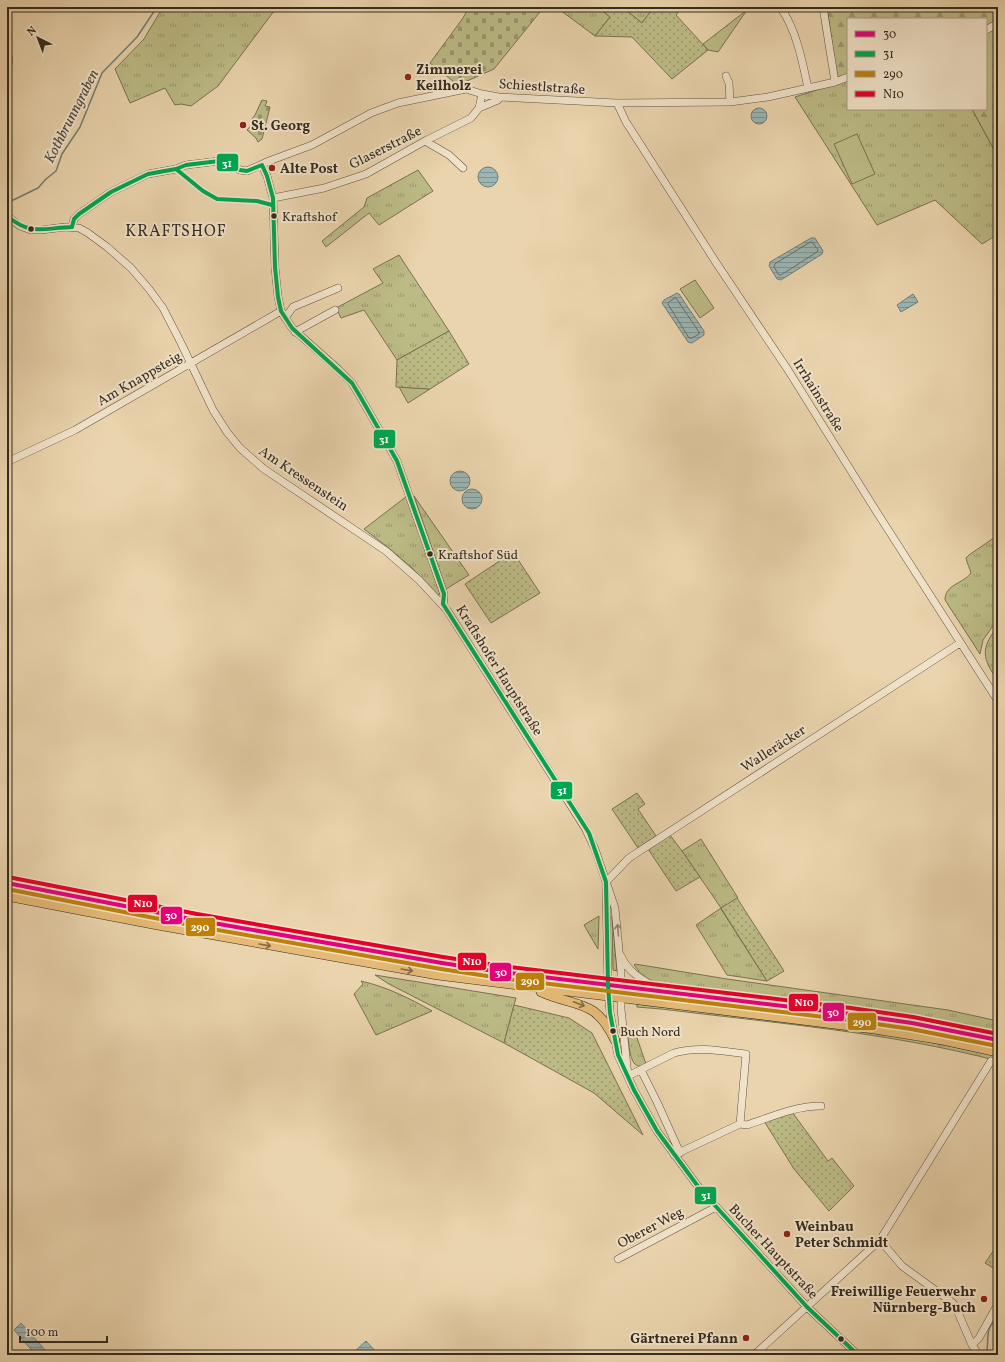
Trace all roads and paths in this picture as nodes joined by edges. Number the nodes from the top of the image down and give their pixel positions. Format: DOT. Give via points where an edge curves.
graph roads {
  1 [pos="823,7"];
  2 [pos="781,8"];
  3 [pos="998,23"];
  4 [pos="987,29"];
  5 [pos="7,50"];
  6 [pos="7,71"];
  7 [pos="726,76"];
  8 [pos="847,77"];
  9 [pos="835,82"];
  10 [pos="808,88"];
  11 [pos="482,94"];
  12 [pos="500,97"];
  13 [pos="730,102"];
  14 [pos="617,103"];
  15 [pos="479,108"];
  16 [pos="425,141"];
  17 [pos="262,165"];
  18 [pos="464,168"];
  19 [pos="273,198"];
  20 [pos="7,216"];
  21 [pos="72,227"];
  22 [pos="338,288"];
  23 [pos="335,310"];
  24 [pos="283,315"];
  25 [pos="296,332"];
  26 [pos="191,363"];
  27 [pos="7,462"];
  28 [pos="442,604"];
  29 [pos="960,643"];
  30 [pos="998,701"];
  31 [pos="606,882"];
  32 [pos="7,883"];
  33 [pos="7,896"];
  34 [pos="620,952"];
  35 [pos="608,985"];
  36 [pos="529,986"];
  37 [pos="620,986"];
  38 [pos="660,990"];
  39 [pos="609,996"];
  40 [pos="620,997"];
  41 [pos="615,1040"];
  42 [pos="998,1040"];
  43 [pos="998,1052"];
  44 [pos="991,1061"];
  45 [pos="641,1070"];
  46 [pos="628,1076"];
  47 [pos="821,1106"];
  48 [pos="740,1124"];
  49 [pos="677,1154"];
  50 [pos="716,1207"];
  51 [pos="880,1240"];
  52 [pos="618,1259"];
  53 [pos="998,1304"];
  54 [pos="807,1307"];
  55 [pos="972,1345"];
  56 [pos="754,1355"];
  57 [pos="858,1355"];
  58 [pos="979,1355"];
  1 -- 9 [label="street"];
  2 -- 10 [label="street" via="794,31"];
  3 -- 4 [label="street"];
  5 -- 6 [label="street"];
  7 -- 13 [label="street"];
  8 -- 9 [label="street, Schiestlstraße"];
  9 -- 10 [label="street, Schiestlstraße"];
  10 -- 13 [label="street, Schiestlstraße"];
  11 -- 12 [label="street, Schiestlstraße"];
  11 -- 15 [label="street"];
  11 -- 17 [label="street, Schiestlstraße" via="466,89 398,103 371,112 312,145"];
  12 -- 14 [label="street, Schiestlstraße"];
  12 -- 15 [label="street, Glaserstraße"];
  13 -- 14 [label="street, Schiestlstraße"];
  14 -- 29 [label="street, Irrhainstraße" via="626,122 788,370"];
  15 -- 16 [label="street, Glaserstraße" via="471,118"];
  16 -- 18 [label="street" via="450,155"];
  16 -- 19 [label="street, Glaserstraße" via="366,174 324,188"];
  17 -- 19 [label="street"];
  17 -- 21 [label="street" via="247,171 219,161 186,165 148,174 110,192 79,214 74,219"];
  19 -- 24 [label="street" via="275,267"];
  20 -- 21 [label="street" via="20,226 31,230"];
  21 -- 26 [label="street, Am Kressenstein" via="88,233 107,247 142,280 169,318"];
  22 -- 24 [label="street" via="293,307"];
  23 -- 25 [label="street"];
  24 -- 25 [label="street, Kraftshofer Hauptstraße"];
  24 -- 26 [label="street, Am Knappsteig"];
  25 -- 28 [label="street, Kraftshofer Hauptstraße" via="352,383 397,461 444,594"];
  26 -- 27 [label="street, Am Knappsteig" via="75,430"];
  26 -- 28 [label="street, Am Kressenstein" via="221,424 248,456 386,551"];
  28 -- 31 [label="street, Kraftshofer Hauptstraße" via="589,833"];
  29 -- 30 [label="street, Irrhainstraße"];
  29 -- 31 [label="street, Walleräcker" via="629,858"];
  34 -- 31 [label="street, Kraftshofer Hauptstraße, one-way" via="615,908"];
  31 -- 35 [label="street, Kraftshofer Hauptstraße"];
  32 -- 35 [label="main road" via="196,920 435,962"];
  33 -- 36 [label="main road, one-way" via="408,970"];
  34 -- 37 [label="street, Kraftshofer Hauptstraße"];
  34 -- 38 [label="street" via="625,964 634,974"];
  35 -- 37 [label="main road"];
  35 -- 39 [label="street, Kraftshofer Hauptstraße"];
  36 -- 39 [label="main road"];
  36 -- 41 [label="main road, one-way" via="580,1004 596,1013"];
  37 -- 38 [label="main road"];
  37 -- 40 [label="street, Kraftshofer Hauptstraße"];
  38 -- 42 [label="main road" via="887,1019"];
  39 -- 40 [label="main road"];
  39 -- 41 [label="street, Bucher Hauptstraße"];
  40 -- 43 [label="main road" via="886,1030"];
  40 -- 46 [label="street, Bucher Hauptstraße"];
  41 -- 46 [label="street, Bucher Hauptstraße" via="618,1055"];
  44 -- 51 [label="street"];
  45 -- 46 [label="street"];
  45 -- 48 [label="street" via="682,1051 698,1049 746,1054"];
  45 -- 49 [label="street, Bucher Hauptstraße" via="657,1102"];
  46 -- 49 [label="street, Bucher Hauptstraße" via="657,1131"];
  47 -- 48 [label="street" via="793,1109 747,1125"];
  48 -- 49 [label="street"];
  49 -- 50 [label="street, Bucher Hauptstraße" via="700,1189"];
  50 -- 52 [label="street, Oberer Weg"];
  50 -- 54 [label="street, Bucher Hauptstraße"];
  51 -- 54 [label="street"];
  51 -- 55 [label="street" via="902,1266 953,1304"];
  53 -- 55 [label="street" via="979,1338"];
  54 -- 56 [label="street"];
  54 -- 57 [label="street, Bucher Hauptstraße"];
  55 -- 58 [label="street"];
}
